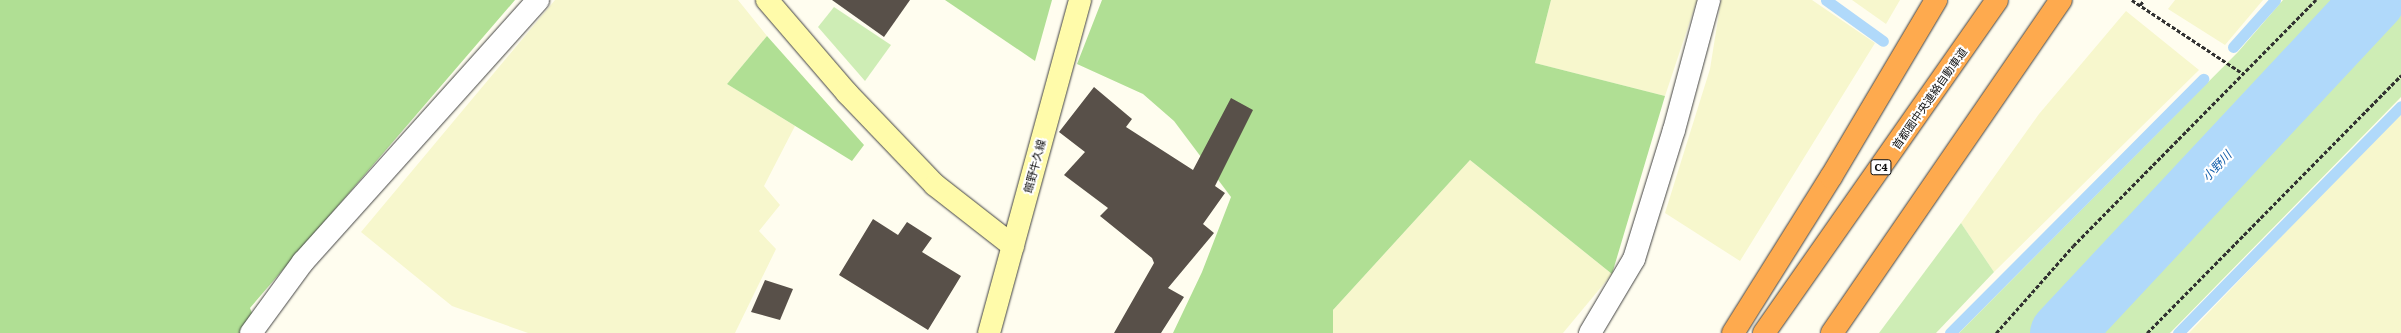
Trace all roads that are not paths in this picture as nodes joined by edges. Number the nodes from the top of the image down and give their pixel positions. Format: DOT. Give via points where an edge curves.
graph roads {
  1 [pos="538,0"];
  2 [pos="767,0"];
  3 [pos="1080,0"];
  4 [pos="1709,0"];
  5 [pos="1936,0"];
  6 [pos="1997,0"];
  7 [pos="2062,0"];
  8 [pos="1013,246"];
  9 [pos="251,333"];
  10 [pos="989,333"];
  11 [pos="1590,333"];
  12 [pos="1733,333"];
  13 [pos="1764,333"];
  14 [pos="1832,333"];
  1 -- 9 [label="street" via="303,262"];
  2 -- 8 [label="main road" via="847,93 935,186"];
  3 -- 8 [label="main road, 館野牛久線"];
  4 -- 11 [label="street" via="1674,130 1634,259"];
  5 -- 12 [label="highway" via="1831,177"];
  6 -- 13 [label="highway, 首都圏中央連絡自動車道 / C4"];
  7 -- 14 [label="highway"];
  8 -- 10 [label="main road, 館野牛久線"];
}
